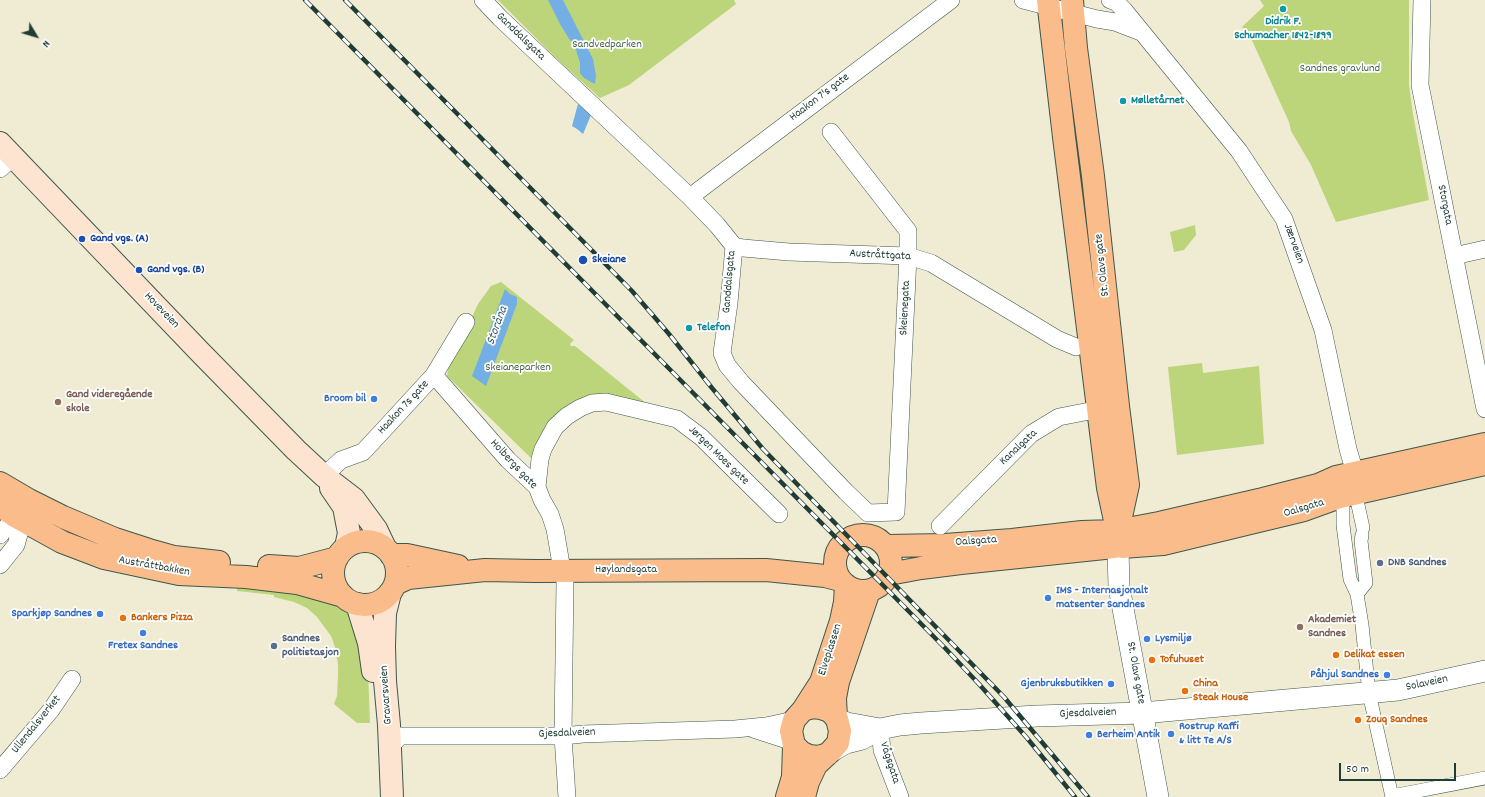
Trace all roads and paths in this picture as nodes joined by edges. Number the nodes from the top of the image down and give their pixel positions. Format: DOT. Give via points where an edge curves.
graph roads {
  1 [pos="483,0"];
  2 [pos="951,0"];
  3 [pos="1023,0"];
  4 [pos="1110,0"];
  5 [pos="1422,0"];
  6 [pos="1049,3"];
  7 [pos="1072,6"];
  8 [pos="1141,32"];
  9 [pos="831,132"];
  10 [pos="4,156"];
  11 [pos="690,197"];
  12 [pos="734,246"];
  13 [pos="1485,249"];
  14 [pos="908,256"];
  15 [pos="1454,256"];
  16 [pos="466,322"];
  17 [pos="1076,347"];
  18 [pos="434,375"];
  19 [pos="1108,408"];
  20 [pos="1485,409"];
  21 [pos="1485,444"];
  22 [pos="1485,464"];
  23 [pos="1355,473"];
  24 [pos="324,476"];
  25 [pos="0,483"];
  26 [pos="537,488"];
  27 [pos="1365,497"];
  28 [pos="1343,507"];
  29 [pos="17,511"];
  30 [pos="896,512"];
  31 [pos="779,514"];
  32 [pos="940,526"];
  33 [pos="0,535"];
  34 [pos="1357,535"];
  35 [pos="1118,537"];
  36 [pos="842,545"];
  37 [pos="886,546"];
  38 [pos="388,551"];
  39 [pos="341,553"];
  40 [pos="0,555"];
  41 [pos="0,565"];
  42 [pos="485,570"];
  43 [pos="766,570"];
  44 [pos="889,574"];
  45 [pos="563,576"];
  46 [pos="843,583"];
  47 [pos="392,588"];
  48 [pos="869,591"];
  49 [pos="350,600"];
  50 [pos="1485,671"];
  51 [pos="72,679"];
  52 [pos="1369,693"];
  53 [pos="1142,712"];
  54 [pos="798,715"];
  55 [pos="836,718"];
  56 [pos="749,728"];
  57 [pos="880,729"];
  58 [pos="562,736"];
  59 [pos="794,743"];
  60 [pos="390,747"];
  61 [pos="829,753"];
  62 [pos="0,770"];
  63 [pos="1485,778"];
  64 [pos="1392,796"];
  65 [pos="381,797"];
  66 [pos="392,797"];
  67 [pos="567,797"];
  68 [pos="787,797"];
  69 [pos="804,797"];
  70 [pos="900,797"];
  71 [pos="1158,797"];
  1 -- 11 [label="street, Ganddalsgata"];
  2 -- 11 [label="street, Haakon 7's gate"];
  3 -- 6 [label="street"];
  4 -- 8 [label="street, Jærveien" via="1124,10"];
  5 -- 15 [label="street, Storgata" via="1420,86"];
  6 -- 7 [label="street"];
  6 -- 19 [label="main road, St. Olavs gate" via="1064,137"];
  7 -- 8 [label="street"];
  7 -- 19 [label="main road, St. Olavs gate" via="1093,176"];
  8 -- 23 [label="street, Jærveien" via="1239,151 1284,219 1323,330"];
  9 -- 14 [label="street, Skeienegata" via="908,231"];
  10 -- 24 [label="main road, Hoveveien"];
  11 -- 12 [label="street, Ganddalsgata" via="717,224"];
  12 -- 14 [label="street, Austråttgata" via="789,252"];
  12 -- 30 [label="street, Ganddalsgata" via="722,353 727,365 740,382 868,512"];
  13 -- 15 [label="street"];
  14 -- 17 [label="street, Austråttgata" via="931,263 1057,339"];
  14 -- 30 [label="street, Skeienegata"];
  15 -- 20 [label="street, Storgata"];
  16 -- 18 [label="street, Haakon 7s gate"];
  18 -- 24 [label="street, Haakon 7s gate" via="363,452 341,460"];
  18 -- 26 [label="street, Holbergs gate" via="508,460"];
  19 -- 32 [label="street, Kanalgata" via="1059,417 1031,434"];
  19 -- 35 [label="main road, St. Olavs gate" via="1128,485"];
  21 -- 23 [label="main road, Oalsgata"];
  22 -- 27 [label="main road, Oalsgata"];
  23 -- 27 [label="street, Jærveien"];
  23 -- 35 [label="main road, Oalsgata" via="1336,477 1318,485 1159,523"];
  24 -- 38 [label="main road, Hoveveien" via="354,499"];
  24 -- 39 [label="main road, Hoveveien" via="344,507 349,533"];
  25 -- 29 [label="main road, Austråttbakken"];
  26 -- 31 [label="street, Jørgen Moes gate" via="543,449 555,427 580,408 592,403 606,402 678,419 701,437"];
  26 -- 45 [label="street, Holbergs gate" via="555,529"];
  27 -- 34 [label="street"];
  27 -- 35 [label="main road, Oalsgata" via="1340,497 1304,510 1163,544"];
  28 -- 34 [label="street" via="1343,525"];
  29 -- 33 [label="street"];
  29 -- 39 [label="main road, Austråttbakken" via="63,517 115,539 174,557 299,568"];
  29 -- 41 [label="street" via="16,545"];
  29 -- 49 [label="main road, Austråttbakken" via="62,542 104,558 179,574 246,577 298,583"];
  34 -- 52 [label="street" via="1350,579 1357,594"];
  35 -- 37 [label="main road, Oalsgata" via="1082,532 945,545"];
  35 -- 44 [label="main road, Oalsgata"];
  35 -- 53 [label="street, St. Olavs gate" via="1119,587"];
  36 -- 37 [label="main road" via="862,535 878,539"];
  36 -- 43 [label="main road, Høylandsgata" via="824,558"];
  36 -- 46 [label="main road" via="835,562 836,572"];
  37 -- 44 [label="main road" via="891,558"];
  38 -- 39 [label="main road" via="372,542 358,542"];
  38 -- 42 [label="main road, Høylandsgata"];
  38 -- 47 [label="main road" via="397,569"];
  39 -- 49 [label="main road" via="333,571 335,585"];
  40 -- 41 [label="street"];
  42 -- 45 [label="main road, Høylandsgata"];
  42 -- 47 [label="main road, Høylandsgata" via="408,578"];
  43 -- 45 [label="main road, Høylandsgata"];
  43 -- 46 [label="main road, Høylandsgata" via="825,576"];
  44 -- 48 [label="main road" via="881,585"];
  45 -- 58 [label="street, Holbergs gate"];
  46 -- 48 [label="main road" via="853,590"];
  46 -- 54 [label="main road, Elveplassen" via="845,602 841,621 821,682"];
  47 -- 49 [label="main road" via="381,600 370,605"];
  47 -- 60 [label="main road, Gravarsveien" via="385,613 384,646"];
  48 -- 55 [label="main road, Elveplassen" via="838,682 835,698"];
  49 -- 65 [label="main road, Gravarsveien" via="369,643 378,726"];
  50 -- 52 [label="street, Solaveien" via="1398,690"];
  51 -- 62 [label="street, Ullendalsverket"];
  52 -- 53 [label="street, Gjesdalveien"];
  52 -- 64 [label="street"];
  53 -- 57 [label="street, Gjesdalveien" via="929,722"];
  53 -- 71 [label="street, St. Olavs gate"];
  54 -- 55 [label="main road" via="812,707 830,711"];
  54 -- 56 [label="street, Gjesdalveien"];
  54 -- 59 [label="main road" via="791,731"];
  55 -- 57 [label="street, Gjesdalveien" via="847,724"];
  55 -- 61 [label="main road" via="840,730 838,743"];
  56 -- 58 [label="street, Gjesdalveien"];
  56 -- 59 [label="street, Gjesdalveien"];
  57 -- 61 [label="street, Gjesdalveien"];
  57 -- 70 [label="street, Vågsgata" via="882,750"];
  58 -- 60 [label="street, Gjesdalveien" via="400,736"];
  58 -- 67 [label="street, Holbergs gate"];
  59 -- 61 [label="main road" via="801,752 809,756"];
  59 -- 68 [label="main road" via="793,777"];
  60 -- 66 [label="main road, Gravarsveien"];
  61 -- 69 [label="main road" via="816,765"];
  63 -- 64 [label="street"];
}
